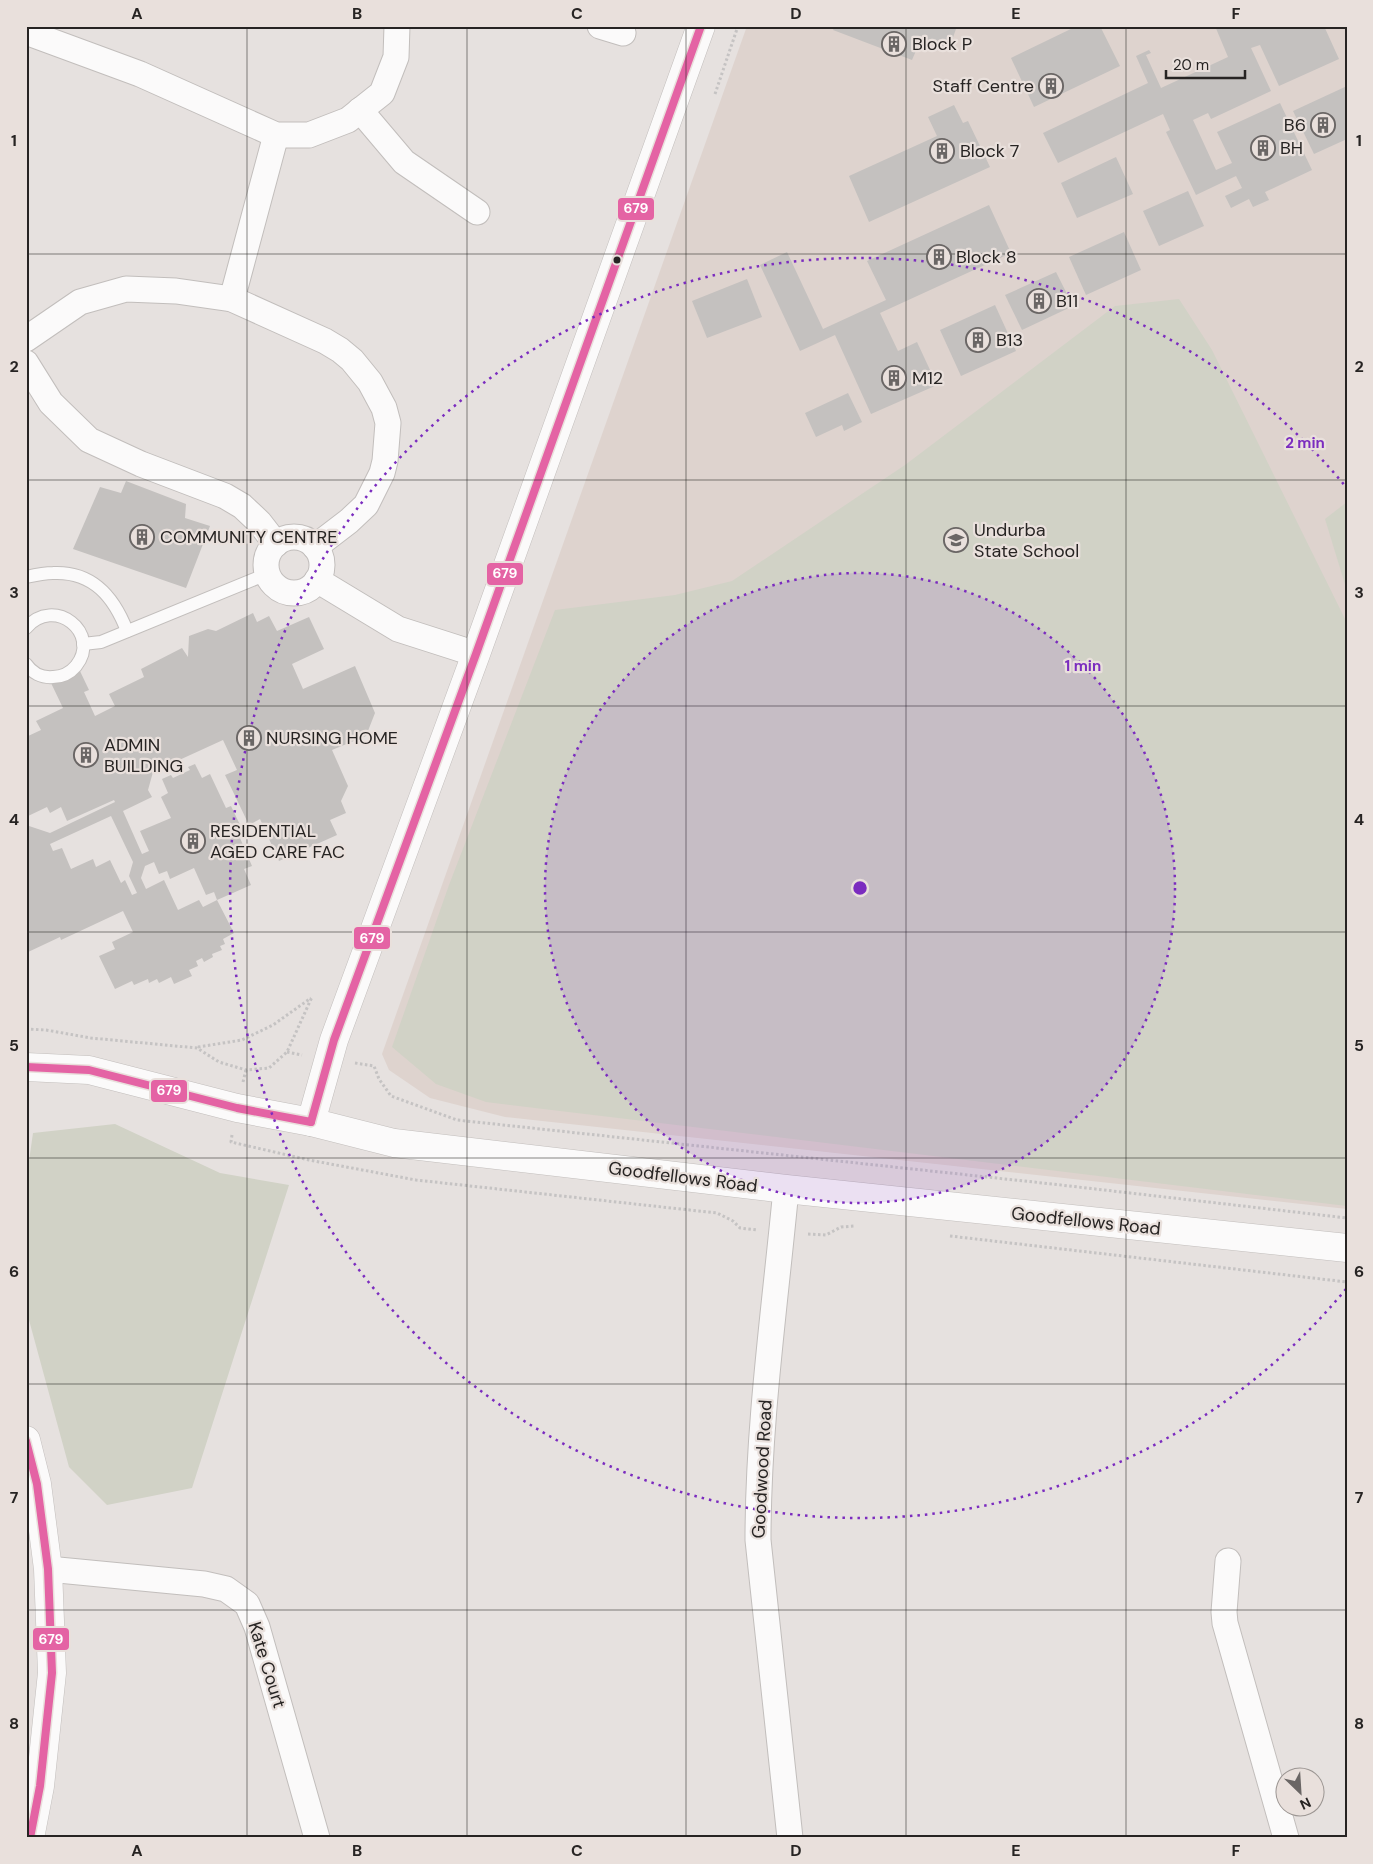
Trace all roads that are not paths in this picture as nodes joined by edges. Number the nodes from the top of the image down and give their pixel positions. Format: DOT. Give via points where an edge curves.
graph roads {
  1 [pos="397,26"];
  2 [pos="701,26"];
  3 [pos="26,32"];
  4 [pos="360,110"];
  5 [pos="276,135"];
  6 [pos="477,212"];
  7 [pos="232,299"];
  8 [pos="26,339"];
  9 [pos="26,363"];
  10 [pos="276,544"];
  11 [pos="316,547"];
  12 [pos="267,574"];
  13 [pos="26,577"];
  14 [pos="317,580"];
  15 [pos="26,628"];
  16 [pos="127,631"];
  17 [pos="83,644"];
  18 [pos="476,654"];
  19 [pos="26,664"];
  20 [pos="26,1067"];
  21 [pos="311,1122"];
  22 [pos="786,1189"];
  23 [pos="1347,1248"];
  24 [pos="26,1440"];
  25 [pos="1228,1561"];
  26 [pos="48,1568"];
  27 [pos="30,1838"];
  28 [pos="317,1838"];
  29 [pos="790,1838"];
  30 [pos="1286,1838"];
  1 -- 4 [label="street" via="396,57 382,93"];
  2 -- 18 [label="street"];
  3 -- 5 [label="street" via="140,74"];
  4 -- 5 [label="street" via="348,120 309,135"];
  4 -- 6 [label="street" via="404,162"];
  5 -- 7 [label="street"];
  7 -- 8 [label="street" via="126,289 80,302"];
  7 -- 11 [label="street" via="340,350 370,382 384,408 388,423 386,461 375,489 366,505"];
  9 -- 10 [label="street" via="51,403 89,440 225,496 242,506"];
  10 -- 11 [label="street" via="287,537 296,537"];
  10 -- 12 [label="street" via="267,556"];
  11 -- 14 [label="street" via="322,560"];
  12 -- 14 [label="street" via="278,588 287,592 306,590"];
  12 -- 16 [label="lane"];
  13 -- 16 [label="lane" via="55,573 78,576 102,588 119,611"];
  14 -- 18 [label="street" via="398,629"];
  15 -- 17 [label="lane" via="35,620 56,615 74,624"];
  16 -- 17 [label="lane" via="100,642"];
  17 -- 19 [label="lane" via="80,660 67,674 47,677 36,674"];
  18 -- 21 [label="street" via="334,1040"];
  20 -- 21 [label="street, Goodfellows Road" via="89,1070 237,1108"];
  21 -- 22 [label="street, Goodfellows Road" via="394,1143"];
  22 -- 23 [label="street, Goodfellows Road"];
  22 -- 29 [label="street, Goodwood Road" via="761,1447 758,1540"];
  24 -- 26 [label="street" via="37,1484"];
  25 -- 30 [label="street" via="1225,1623"];
  26 -- 27 [label="street" via="52,1673 40,1786"];
  26 -- 28 [label="street, Kate Court" via="204,1584 226,1589 247,1604 257,1627"];
}
